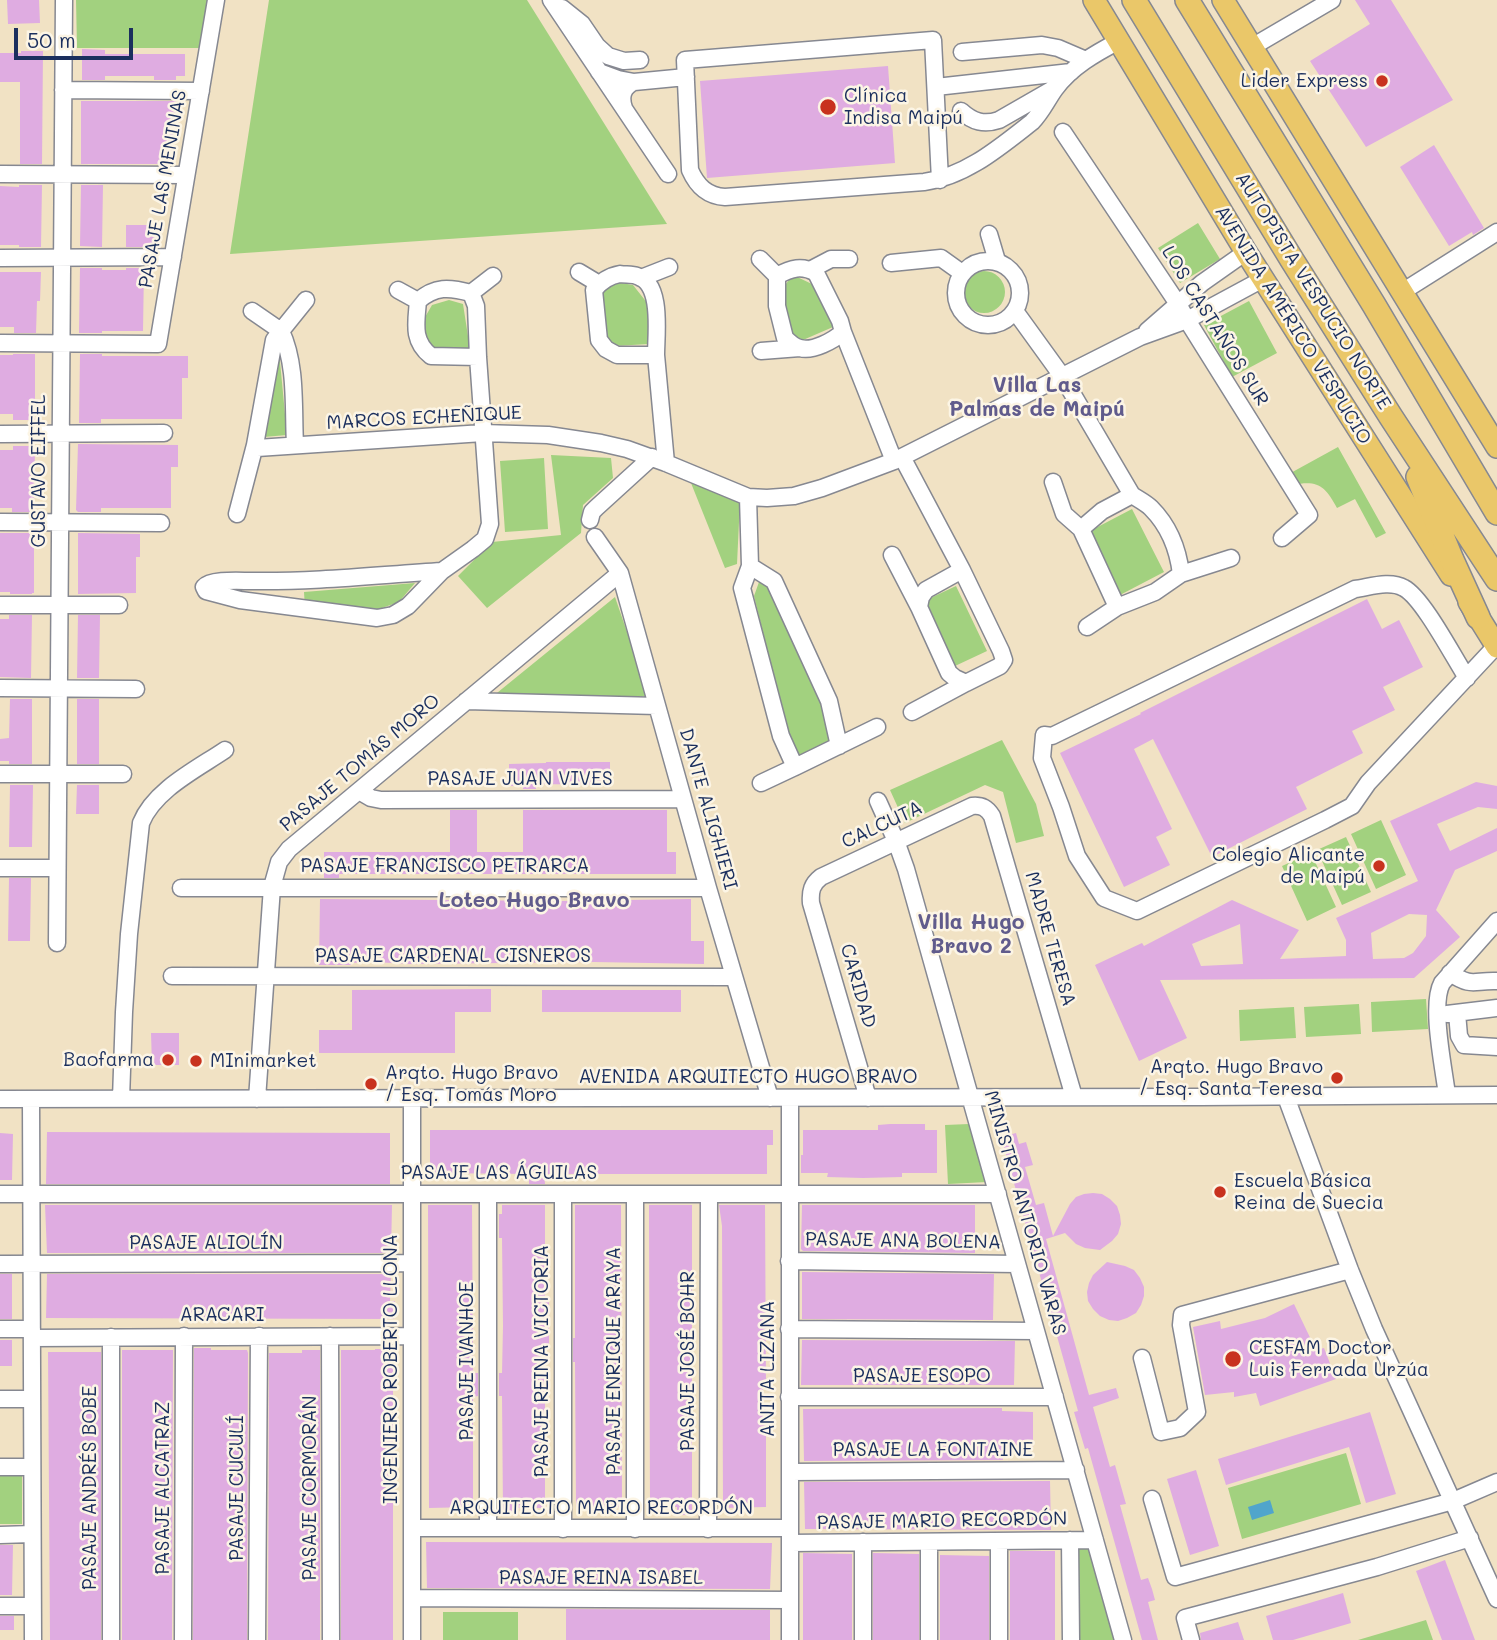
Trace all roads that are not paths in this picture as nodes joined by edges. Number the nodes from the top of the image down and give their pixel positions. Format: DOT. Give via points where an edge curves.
graph roads {
  1 [pos="64,0"];
  2 [pos="216,0"];
  3 [pos="1094,0"];
  4 [pos="1134,0"];
  5 [pos="1187,0"];
  6 [pos="1223,0"];
  7 [pos="1332,0"];
  8 [pos="552,2"];
  9 [pos="1119,41"];
  10 [pos="1252,47"];
  11 [pos="962,52"];
  12 [pos="640,60"];
  13 [pos="1086,60"];
  14 [pos="599,72"];
  15 [pos="1071,72"];
  16 [pos="686,77"];
  17 [pos="634,82"];
  18 [pos="936,86"];
  19 [pos="1055,88"];
  20 [pos="63,90"];
  21 [pos="201,91"];
  22 [pos="625,110"];
  23 [pos="961,111"];
  24 [pos="1063,132"];
  25 [pos="0,174"];
  26 [pos="62,174"];
  27 [pos="667,174"];
  28 [pos="186,175"];
  29 [pos="940,180"];
  30 [pos="1497,232"];
  31 [pos="989,234"];
  32 [pos="1246,253"];
  33 [pos="173,257"];
  34 [pos="0,258"];
  35 [pos="62,258"];
  36 [pos="760,258"];
  37 [pos="849,260"];
  38 [pos="997,261"];
  39 [pos="891,263"];
  40 [pos="668,267"];
  41 [pos="810,270"];
  42 [pos="579,272"];
  43 [pos="962,272"];
  44 [pos="493,276"];
  45 [pos="777,276"];
  46 [pos="641,278"];
  47 [pos="1263,279"];
  48 [pos="599,284"];
  49 [pos="398,290"];
  50 [pos="1402,292"];
  51 [pos="471,293"];
  52 [pos="306,300"];
  53 [pos="418,302"];
  54 [pos="1178,304"];
  55 [pos="252,311"];
  56 [pos="1015,311"];
  57 [pos="1187,320"];
  58 [pos="281,331"];
  59 [pos="843,332"];
  60 [pos="1140,337"];
  61 [pos="0,343"];
  62 [pos="61,343"];
  63 [pos="800,348"];
  64 [pos="761,351"];
  65 [pos="656,355"];
  66 [pos="478,357"];
  67 [pos="1062,376"];
  68 [pos="1391,417"];
  69 [pos="164,433"];
  70 [pos="483,433"];
  71 [pos="0,434"];
  72 [pos="60,435"];
  73 [pos="295,445"];
  74 [pos="1496,445"];
  75 [pos="256,447"];
  76 [pos="898,459"];
  77 [pos="659,460"];
  78 [pos="1053,482"];
  79 [pos="1132,495"];
  80 [pos="748,497"];
  81 [pos="1497,513"];
  82 [pos="237,514"];
  83 [pos="590,520"];
  84 [pos="0,522"];
  85 [pos="60,523"];
  86 [pos="161,523"];
  87 [pos="1081,529"];
  88 [pos="594,537"];
  89 [pos="1282,538"];
  90 [pos="892,555"];
  91 [pos="1231,558"];
  92 [pos="750,566"];
  93 [pos="962,570"];
  94 [pos="442,571"];
  95 [pos="620,573"];
  96 [pos="1181,574"];
  97 [pos="1497,579"];
  98 [pos="294,582"];
  99 [pos="119,604"];
  100 [pos="0,605"];
  101 [pos="59,605"];
  102 [pos="919,607"];
  103 [pos="1117,607"];
  104 [pos="297,608"];
  105 [pos="1478,617"];
  106 [pos="1087,626"];
  107 [pos="1497,647"];
  108 [pos="1467,678"];
  109 [pos="966,682"];
  110 [pos="0,688"];
  111 [pos="59,688"];
  112 [pos="136,689"];
  113 [pos="466,701"];
  114 [pos="657,706"];
  115 [pos="912,712"];
  116 [pos="877,727"];
  117 [pos="839,746"];
  118 [pos="225,750"];
  119 [pos="795,767"];
  120 [pos="0,774"];
  121 [pos="58,774"];
  122 [pos="123,774"];
  123 [pos="761,783"];
  124 [pos="359,791"];
  125 [pos="684,799"];
  126 [pos="878,801"];
  127 [pos="972,806"];
  128 [pos="896,841"];
  129 [pos="0,868"];
  130 [pos="57,868"];
  131 [pos="272,887"];
  132 [pos="812,887"];
  133 [pos="181,888"];
  134 [pos="709,888"];
  135 [pos="1497,921"];
  136 [pos="57,943"];
  137 [pos="1450,973"];
  138 [pos="172,976"];
  139 [pos="266,976"];
  140 [pos="734,977"];
  141 [pos="1497,981"];
  142 [pos="1497,1008"];
  143 [pos="1457,1013"];
  144 [pos="1438,1015"];
  145 [pos="1497,1047"];
  146 [pos="1447,1095"];
  147 [pos="1497,1095"];
  148 [pos="971,1097"];
  149 [pos="1074,1097"];
  150 [pos="1286,1097"];
  151 [pos="412,1098"];
  152 [pos="770,1098"];
  153 [pos="790,1098"];
  154 [pos="868,1098"];
  155 [pos="0,1099"];
  156 [pos="31,1099"];
  157 [pos="121,1099"];
  158 [pos="257,1099"];
  159 [pos="0,1194"];
  160 [pos="31,1194"];
  161 [pos="412,1194"];
  162 [pos="488,1194"];
  163 [pos="563,1194"];
  164 [pos="635,1194"];
  165 [pos="709,1194"];
  166 [pos="789,1194"];
  167 [pos="998,1194"];
  168 [pos="789,1261"];
  169 [pos="0,1264"];
  170 [pos="32,1264"];
  171 [pos="412,1264"];
  172 [pos="1017,1264"];
  173 [pos="1350,1270"];
  174 [pos="0,1329"];
  175 [pos="789,1329"];
  176 [pos="1036,1331"];
  177 [pos="32,1334"];
  178 [pos="184,1336"];
  179 [pos="259,1336"];
  180 [pos="330,1336"];
  181 [pos="412,1336"];
  182 [pos="110,1337"];
  183 [pos="1142,1358"];
  184 [pos="789,1397"];
  185 [pos="1055,1397"];
  186 [pos="0,1399"];
  187 [pos="32,1399"];
  188 [pos="0,1467"];
  189 [pos="32,1467"];
  190 [pos="1076,1470"];
  191 [pos="790,1472"];
  192 [pos="1497,1482"];
  193 [pos="1152,1499"];
  194 [pos="1452,1501"];
  195 [pos="412,1528"];
  196 [pos="488,1528"];
  197 [pos="564,1529"];
  198 [pos="635,1529"];
  199 [pos="708,1529"];
  200 [pos="0,1535"];
  201 [pos="32,1535"];
  202 [pos="790,1536"];
  203 [pos="1469,1538"];
  204 [pos="1070,1540"];
  205 [pos="1095,1540"];
  206 [pos="999,1541"];
  207 [pos="863,1542"];
  208 [pos="929,1542"];
  209 [pos="412,1598"];
  210 [pos="1497,1599"];
  211 [pos="790,1600"];
  212 [pos="0,1606"];
  213 [pos="32,1606"];
  214 [pos="33,1640"];
  215 [pos="111,1640"];
  216 [pos="184,1640"];
  217 [pos="257,1640"];
  218 [pos="331,1640"];
  219 [pos="412,1640"];
  220 [pos="790,1640"];
  221 [pos="863,1640"];
  222 [pos="929,1640"];
  223 [pos="999,1640"];
  224 [pos="1071,1640"];
  225 [pos="1123,1640"];
  226 [pos="1191,1640"];
  1 -- 20 [label="street, GUSTAVO EIFFEL"];
  2 -- 21 [label="street, PASAJE LAS MENINAS"];
  3 -- 9 [label="main road, AVENIDA AMÉRICO VESPUCIO"];
  4 -- 68 [label="highway, AUTOPISTA VESPUCIO NORTE"];
  5 -- 81 [label="highway"];
  6 -- 10 [label="main road"];
  7 -- 10 [label="street"];
  8 -- 12 [label="street" via="575,17 608,56"];
  8 -- 14 [label="street"];
  9 -- 13 [label="street"];
  9 -- 32 [label="main road, AVENIDA AMÉRICO VESPUCIO"];
  10 -- 50 [label="main road"];
  11 -- 13 [label="street" via="1042,45"];
  13 -- 15 [label="street"];
  14 -- 17 [label="street"];
  14 -- 22 [label="street"];
  15 -- 18 [label="street"];
  15 -- 19 [label="street"];
  16 -- 17 [label="street"];
  16 -- 18 [label="street" via="685,60 933,40"];
  16 -- 29 [label="street" via="690,170 709,194 725,197"];
  17 -- 22 [label="street" via="622,95"];
  18 -- 29 [label="street"];
  19 -- 23 [label="street" via="991,123 975,121"];
  19 -- 29 [label="street" via="1032,122 965,169"];
  20 -- 21 [label="street"];
  20 -- 26 [label="street, GUSTAVO EIFFEL"];
  21 -- 28 [label="street, PASAJE LAS MENINAS"];
  22 -- 27 [label="street"];
  24 -- 54 [label="street, LOS CASTAÑOS SUR"];
  25 -- 26 [label="street"];
  26 -- 28 [label="street"];
  26 -- 35 [label="street, GUSTAVO EIFFEL"];
  28 -- 33 [label="street, PASAJE LAS MENINAS"];
  30 -- 50 [label="street"];
  31 -- 38 [label="street"];
  32 -- 47 [label="main road, AVENIDA AMÉRICO VESPUCIO"];
  32 -- 54 [label="street, MARCOS ECHEÑIQUE"];
  33 -- 35 [label="street"];
  33 -- 62 [label="street, PASAJE LAS MENINAS" via="158,344"];
  34 -- 35 [label="street"];
  35 -- 62 [label="street, GUSTAVO EIFFEL"];
  36 -- 45 [label="street"];
  37 -- 41 [label="street" via="831,260"];
  38 -- 43 [label="street" via="978,262"];
  38 -- 56 [label="street" via="1019,281 1020,302"];
  39 -- 43 [label="street" via="941,258"];
  40 -- 46 [label="street"];
  41 -- 45 [label="street" via="794,268"];
  41 -- 59 [label="street" via="816,273"];
  42 -- 48 [label="street"];
  43 -- 56 [label="street" via="956,297 969,319 994,325"];
  44 -- 51 [label="street"];
  45 -- 63 [label="street" via="777,306 785,338"];
  46 -- 48 [label="street" via="611,275"];
  46 -- 65 [label="street" via="655,296"];
  47 -- 57 [label="street, MARCOS ECHEÑIQUE"];
  47 -- 105 [label="main road, AVENIDA AMÉRICO VESPUCIO"];
  48 -- 65 [label="street" via="594,293 599,340 606,349 617,355"];
  49 -- 53 [label="street"];
  50 -- 74 [label="main road"];
  51 -- 53 [label="street" via="441,289"];
  51 -- 66 [label="street" via="476,306"];
  52 -- 58 [label="street"];
  53 -- 66 [label="street" via="416,340 426,352 431,356"];
  54 -- 57 [label="street, LOS CASTAÑOS SUR"];
  54 -- 60 [label="street, MARCOS ECHEÑIQUE"];
  55 -- 58 [label="street"];
  56 -- 67 [label="street"];
  57 -- 60 [label="street, MARCOS ECHEÑIQUE"];
  57 -- 89 [label="street, LOS CASTAÑOS SUR" via="1309,516"];
  58 -- 73 [label="street" via="291,364"];
  58 -- 75 [label="street" via="274,340"];
  59 -- 63 [label="street" via="814,347"];
  59 -- 76 [label="street"];
  60 -- 67 [label="street, MARCOS ECHEÑIQUE"];
  61 -- 62 [label="street"];
  62 -- 72 [label="street, GUSTAVO EIFFEL"];
  63 -- 64 [label="street"];
  65 -- 77 [label="street"];
  66 -- 70 [label="street"];
  67 -- 76 [label="street, MARCOS ECHEÑIQUE"];
  67 -- 79 [label="street"];
  68 -- 97 [label="highway, AUTOPISTA VESPUCIO NORTE"];
  68 -- 105 [label="highway"];
  69 -- 72 [label="street"];
  70 -- 73 [label="street, MARCOS ECHEÑIQUE"];
  70 -- 77 [label="street, MARCOS ECHEÑIQUE" via="575,438"];
  70 -- 94 [label="street" via="488,532"];
  71 -- 72 [label="street"];
  72 -- 85 [label="street, GUSTAVO EIFFEL"];
  73 -- 75 [label="street, MARCOS ECHEÑIQUE"];
  75 -- 82 [label="street"];
  76 -- 80 [label="street, MARCOS ECHEÑIQUE" via="807,493"];
  76 -- 93 [label="street"];
  77 -- 80 [label="street, MARCOS ECHEÑIQUE"];
  77 -- 83 [label="street" via="596,508"];
  78 -- 87 [label="street" via="1064,514"];
  79 -- 87 [label="street"];
  79 -- 96 [label="street" via="1151,508 1170,533"];
  80 -- 92 [label="street"];
  84 -- 85 [label="street"];
  85 -- 86 [label="street"];
  85 -- 101 [label="street, GUSTAVO EIFFEL"];
  87 -- 103 [label="street"];
  88 -- 95 [label="street, DANTE ALIGHIERI"];
  90 -- 102 [label="street"];
  91 -- 96 [label="street"];
  92 -- 117 [label="street" via="774,581 830,701"];
  92 -- 119 [label="street" via="742,588 781,736"];
  93 -- 102 [label="street" via="926,590"];
  93 -- 109 [label="street" via="1004,660"];
  94 -- 98 [label="street"];
  94 -- 104 [label="street" via="408,606 384,618"];
  95 -- 113 [label="street, PASAJE TOMÁS MORO"];
  95 -- 114 [label="street, DANTE ALIGHIERI"];
  96 -- 103 [label="street" via="1155,592"];
  98 -- 104 [label="street"];
  98 -- 104 [label="street" via="239,580 204,587 221,596"];
  99 -- 101 [label="street"];
  100 -- 101 [label="street"];
  101 -- 111 [label="street, GUSTAVO EIFFEL"];
  102 -- 109 [label="street" via="949,673"];
  103 -- 106 [label="street"];
  105 -- 107 [label="main road, AVENIDA AMÉRICO VESPUCIO"];
  107 -- 108 [label="street"];
  108 -- 108 [label="street" via="1352,806 1137,911 1104,898 1077,856 1042,758 1044,735 1052,736 1355,589 1390,584 1406,588 1427,612"];
  109 -- 115 [label="street"];
  110 -- 111 [label="street"];
  111 -- 112 [label="street"];
  111 -- 121 [label="street, GUSTAVO EIFFEL"];
  113 -- 114 [label="street"];
  113 -- 124 [label="street, PASAJE TOMÁS MORO"];
  114 -- 125 [label="street, DANTE ALIGHIERI"];
  116 -- 117 [label="street"];
  117 -- 119 [label="street"];
  118 -- 157 [label="street" via="161,793 141,823 127,960"];
  119 -- 123 [label="street"];
  120 -- 121 [label="street"];
  121 -- 122 [label="street"];
  121 -- 130 [label="street, GUSTAVO EIFFEL"];
  124 -- 125 [label="street, PASAJE JUAN VIVES" via="382,800"];
  124 -- 131 [label="street, PASAJE TOMÁS MORO" via="283,856"];
  125 -- 134 [label="street, DANTE ALIGHIERI"];
  126 -- 128 [label="street, MINISTRO ANTORIO VARAS"];
  127 -- 128 [label="street, CALCUTA"];
  127 -- 149 [label="street, MADRE TERESA" via="985,807 992,816"];
  128 -- 132 [label="street, CALCUTA" via="821,877"];
  128 -- 148 [label="street, MINISTRO ANTORIO VARAS"];
  129 -- 130 [label="street"];
  130 -- 136 [label="street, GUSTAVO EIFFEL"];
  131 -- 133 [label="street, PASAJE FRANCISCO PETRARCA"];
  131 -- 134 [label="street, PASAJE FRANCISCO PETRARCA"];
  131 -- 139 [label="street, PASAJE TOMÁS MORO"];
  132 -- 154 [label="street, CARIDAD" via="811,902"];
  134 -- 140 [label="street, DANTE ALIGHIERI"];
  135 -- 137 [label="street"];
  137 -- 141 [label="street" via="1464,982"];
  137 -- 144 [label="street" via="1438,991"];
  138 -- 139 [label="street, PASAJE CARDENAL CISNEROS"];
  139 -- 140 [label="street, PASAJE CARDENAL CISNEROS"];
  139 -- 158 [label="street, PASAJE TOMÁS MORO"];
  140 -- 152 [label="street, DANTE ALIGHIERI"];
  142 -- 143 [label="street"];
  143 -- 144 [label="street"];
  143 -- 145 [label="street" via="1464,1045"];
  144 -- 146 [label="street"];
  146 -- 147 [label="street, AVENIDA ARQUITECTO HUGO BRAVO"];
  146 -- 150 [label="street, AVENIDA ARQUITECTO HUGO BRAVO"];
  148 -- 149 [label="street, AVENIDA ARQUITECTO HUGO BRAVO"];
  148 -- 154 [label="street, AVENIDA ARQUITECTO HUGO BRAVO"];
  148 -- 167 [label="street, MINISTRO ANTORIO VARAS"];
  149 -- 150 [label="street, AVENIDA ARQUITECTO HUGO BRAVO"];
  150 -- 173 [label="street"];
  151 -- 152 [label="street, AVENIDA ARQUITECTO HUGO BRAVO"];
  151 -- 158 [label="street, AVENIDA ARQUITECTO HUGO BRAVO"];
  151 -- 161 [label="street, INGENIERO ROBERTO LLONA"];
  152 -- 153 [label="street, AVENIDA ARQUITECTO HUGO BRAVO"];
  153 -- 154 [label="street, AVENIDA ARQUITECTO HUGO BRAVO"];
  153 -- 166 [label="street, ANITA LIZANA"];
  155 -- 156 [label="street, AVENIDA ARQUITECTO HUGO BRAVO"];
  156 -- 157 [label="street, AVENIDA ARQUITECTO HUGO BRAVO"];
  156 -- 160 [label="street"];
  157 -- 158 [label="street, AVENIDA ARQUITECTO HUGO BRAVO"];
  159 -- 160 [label="street, PASAJE LAS ÁGUILAS"];
  160 -- 161 [label="street, PASAJE LAS ÁGUILAS"];
  160 -- 170 [label="street"];
  161 -- 162 [label="street, PASAJE LAS ÁGUILAS"];
  161 -- 171 [label="street, INGENIERO ROBERTO LLONA"];
  162 -- 163 [label="street, PASAJE LAS ÁGUILAS"];
  162 -- 196 [label="street, PASAJE IVANHOE"];
  163 -- 164 [label="street, PASAJE LAS ÁGUILAS"];
  163 -- 197 [label="street, PASAJE REINA VICTORIA"];
  164 -- 165 [label="street, PASAJE LAS ÁGUILAS"];
  164 -- 198 [label="street, PASAJE ENRIQUE ARAYA"];
  165 -- 166 [label="street, PASAJE LAS ÁGUILAS"];
  165 -- 199 [label="street, PASAJE JOSÉ BOHR"];
  166 -- 167 [label="street, PASAJE LAS ÁGUILAS"];
  166 -- 168 [label="street, ANITA LIZANA"];
  167 -- 172 [label="street, MINISTRO ANTORIO VARAS"];
  168 -- 172 [label="street, PASAJE ANA BOLENA"];
  168 -- 175 [label="street, ANITA LIZANA"];
  169 -- 170 [label="street, PASAJE ALIOLÍN"];
  170 -- 171 [label="street, PASAJE ALIOLÍN"];
  170 -- 177 [label="street"];
  171 -- 181 [label="street, INGENIERO ROBERTO LLONA"];
  172 -- 176 [label="street, MINISTRO ANTORIO VARAS"];
  173 -- 183 [label="street" via="1182,1315 1197,1412 1180,1428 1161,1432"];
  173 -- 194 [label="street"];
  174 -- 177 [label="street, ARACARI"];
  175 -- 176 [label="street"];
  175 -- 184 [label="street, ANITA LIZANA"];
  176 -- 185 [label="street, MINISTRO ANTORIO VARAS"];
  177 -- 182 [label="street, ARACARI"];
  177 -- 187 [label="street"];
  178 -- 179 [label="street, ARACARI"];
  178 -- 182 [label="street, ARACARI"];
  178 -- 216 [label="street, PASAJE ALCATRAZ"];
  179 -- 180 [label="street, ARACARI"];
  179 -- 217 [label="street, PASAJE CUCULÍ"];
  180 -- 181 [label="street, ARACARI"];
  180 -- 218 [label="street, PASAJE CORMORÁN"];
  181 -- 195 [label="street, INGENIERO ROBERTO LLONA"];
  182 -- 215 [label="street, PASAJE ANDRÉS BOBE"];
  184 -- 185 [label="street, PASAJE ESOPO"];
  184 -- 191 [label="street, ANITA LIZANA"];
  185 -- 190 [label="street, MINISTRO ANTORIO VARAS"];
  186 -- 187 [label="street"];
  187 -- 189 [label="street"];
  188 -- 189 [label="street"];
  189 -- 201 [label="street"];
  190 -- 191 [label="street, PASAJE LA FONTAINE"];
  190 -- 205 [label="street, MINISTRO ANTORIO VARAS"];
  191 -- 202 [label="street, ANITA LIZANA"];
  192 -- 194 [label="street"];
  193 -- 194 [label="street" via="1175,1577"];
  194 -- 203 [label="street"];
  195 -- 196 [label="street, ARQUITECTO MARIO RECORDÓN"];
  195 -- 209 [label="street, INGENIERO ROBERTO LLONA"];
  196 -- 197 [label="street, ARQUITECTO MARIO RECORDÓN"];
  197 -- 198 [label="street, ARQUITECTO MARIO RECORDÓN"];
  198 -- 199 [label="street, ARQUITECTO MARIO RECORDÓN"];
  199 -- 202 [label="street, ARQUITECTO MARIO RECORDÓN"];
  200 -- 201 [label="street"];
  201 -- 213 [label="street"];
  202 -- 207 [label="street, PASAJE MARIO RECORDÓN"];
  202 -- 211 [label="street, ANITA LIZANA"];
  203 -- 210 [label="street"];
  203 -- 226 [label="street" via="1185,1618"];
  204 -- 205 [label="street, PASAJE MARIO RECORDÓN"];
  204 -- 206 [label="street, PASAJE MARIO RECORDÓN"];
  204 -- 224 [label="street"];
  205 -- 225 [label="street, MINISTRO ANTORIO VARAS"];
  206 -- 208 [label="street, PASAJE MARIO RECORDÓN"];
  206 -- 223 [label="street"];
  207 -- 208 [label="street, PASAJE MARIO RECORDÓN"];
  207 -- 221 [label="street"];
  208 -- 222 [label="street"];
  209 -- 211 [label="street, PASAJE REINA ISABEL"];
  209 -- 219 [label="street, INGENIERO ROBERTO LLONA"];
  211 -- 220 [label="street, ANITA LIZANA"];
  212 -- 213 [label="street"];
  213 -- 214 [label="street"];
}
